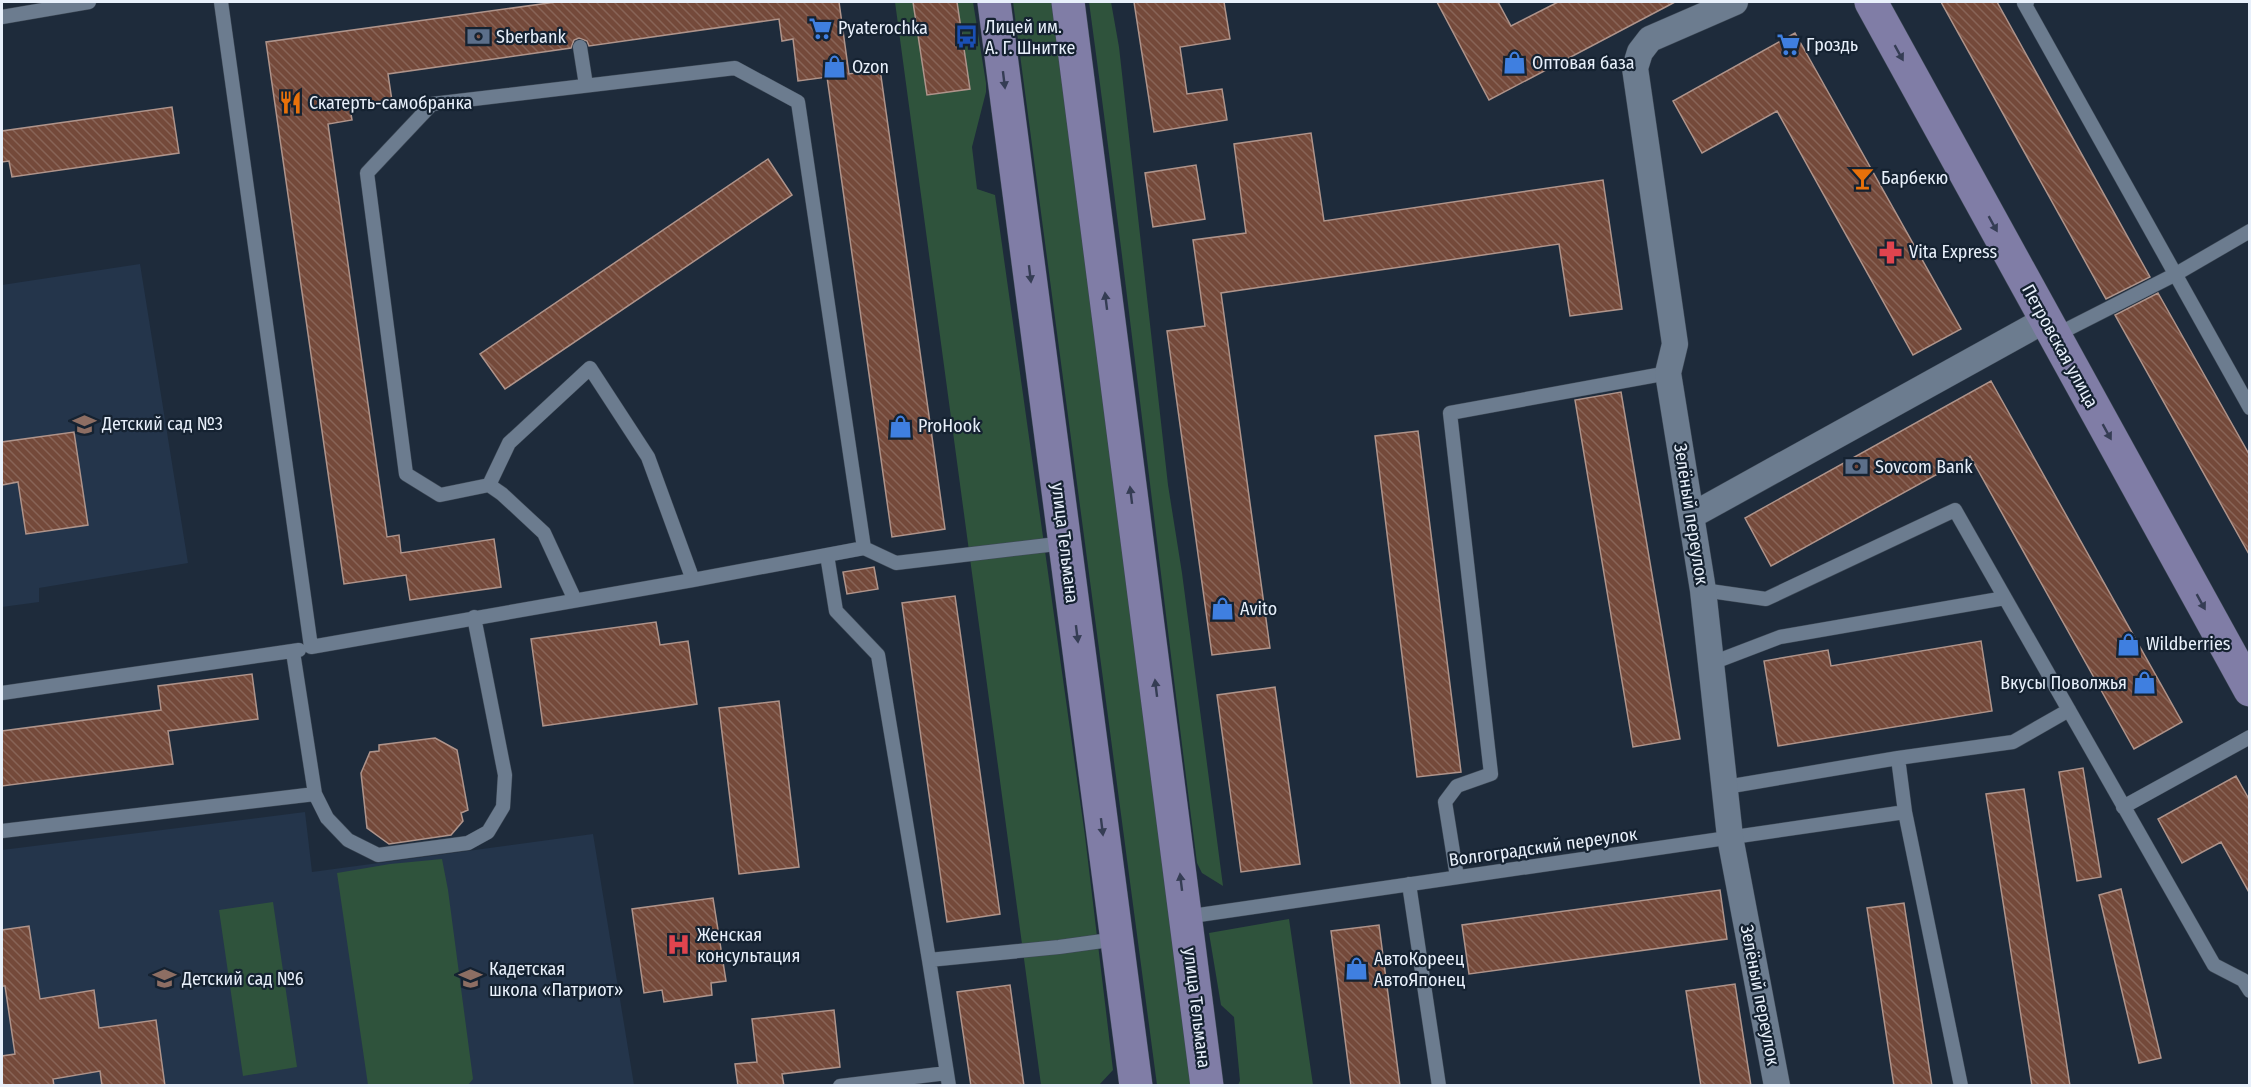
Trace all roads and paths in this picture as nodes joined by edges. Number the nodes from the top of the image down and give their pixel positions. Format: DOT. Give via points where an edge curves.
graph roads {
  1 [pos="89,2"];
  2 [pos="221,2"];
  3 [pos="994,2"];
  4 [pos="1068,2"];
  5 [pos="1735,2"];
  6 [pos="1871,2"];
  7 [pos="2027,2"];
  8 [pos="2,17"];
  9 [pos="580,47"];
  10 [pos="586,85"];
  11 [pos="2250,231"];
  12 [pos="2176,273"];
  13 [pos="2049,328"];
  14 [pos="1668,373"];
  15 [pos="2250,408"];
  16 [pos="489,485"];
  17 [pos="1691,516"];
  18 [pos="1065,543"];
  19 [pos="864,548"];
  20 [pos="827,555"];
  21 [pos="693,580"];
  22 [pos="1703,590"];
  23 [pos="2005,598"];
  24 [pos="575,600"];
  25 [pos="474,617"];
  26 [pos="311,647"];
  27 [pos="293,652"];
  28 [pos="1712,663"];
  29 [pos="2250,690"];
  30 [pos="2,693"];
  31 [pos="2069,710"];
  32 [pos="2250,737"];
  33 [pos="1898,758"];
  34 [pos="1726,787"];
  35 [pos="315,794"];
  36 [pos="2123,807"];
  37 [pos="1905,812"];
  38 [pos="2,831"];
  39 [pos="1730,837"];
  40 [pos="1457,877"];
  41 [pos="1409,884"];
  42 [pos="1185,917"];
  43 [pos="1117,939"];
  44 [pos="929,960"];
  45 [pos="2250,992"];
  46 [pos="948,1079"];
  47 [pos="840,1086"];
  48 [pos="1136,1086"];
  49 [pos="1207,1086"];
  50 [pos="1439,1086"];
  51 [pos="1777,1086"];
  52 [pos="1961,1086"];
  1 -- 8 [label="lane"];
  2 -- 26 [label="lane"];
  3 -- 18 [label="main road, улица Тельмана, one-way"];
  42 -- 4 [label="main road, улица Тельмана, one-way"];
  5 -- 14 [label="street, Зелёный переулок" via="1650,39 1635,68 1675,344"];
  6 -- 13 [label="main road, Петровская улица, one-way"];
  7 -- 12 [label="lane" via="2024,3"];
  9 -- 10 [label="lane"];
  10 -- 16 [label="lane" via="432,104 367,173 406,474 440,495"];
  10 -- 19 [label="lane" via="735,68 798,102"];
  11 -- 12 [label="lane"];
  12 -- 13 [label="lane"];
  12 -- 15 [label="lane"];
  13 -- 17 [label="street"];
  13 -- 29 [label="main road, Петровская улица, one-way"];
  14 -- 17 [label="street, Зелёный переулок"];
  14 -- 40 [label="lane" via="1450,413 1491,774 1458,786 1445,802"];
  16 -- 21 [label="lane" via="509,444 590,368 648,457"];
  16 -- 24 [label="lane" via="544,534"];
  17 -- 22 [label="street, Зелёный переулок"];
  18 -- 19 [label="lane" via="896,563"];
  18 -- 43 [label="main road, улица Тельмана, one-way"];
  19 -- 20 [label="lane"];
  20 -- 21 [label="lane"];
  20 -- 44 [label="lane" via="836,611 878,656"];
  21 -- 24 [label="lane"];
  22 -- 23 [label="lane" via="1766,599 1955,510"];
  22 -- 28 [label="street, Зелёный переулок"];
  23 -- 28 [label="lane" via="1780,637"];
  23 -- 31 [label="lane"];
  24 -- 25 [label="lane"];
  25 -- 26 [label="lane"];
  25 -- 35 [label="lane" via="505,775 503,807 488,832 468,843 378,855 348,840 327,818"];
  26 -- 27 [label="lane"];
  27 -- 30 [label="lane"];
  27 -- 35 [label="lane"];
  28 -- 34 [label="street, Зелёный переулок"];
  31 -- 33 [label="lane" via="2013,742"];
  31 -- 36 [label="lane"];
  32 -- 36 [label="lane"];
  33 -- 34 [label="lane"];
  33 -- 37 [label="lane"];
  34 -- 39 [label="street, Зелёный переулок"];
  35 -- 38 [label="lane"];
  36 -- 45 [label="lane" via="2214,965 2243,980"];
  37 -- 39 [label="lane, Волгоградский переулок"];
  37 -- 52 [label="lane"];
  39 -- 40 [label="lane, Волгоградский переулок"];
  39 -- 51 [label="street, Зелёный переулок"];
  40 -- 41 [label="lane, Волгоградский переулок"];
  41 -- 42 [label="lane, Волгоградский переулок"];
  41 -- 50 [label="lane"];
  42 -- 49 [label="main road, улица Тельмана"];
  43 -- 44 [label="lane"];
  43 -- 48 [label="main road, улица Тельмана"];
  44 -- 46 [label="lane"];
  46 -- 47 [label="lane"];
}
